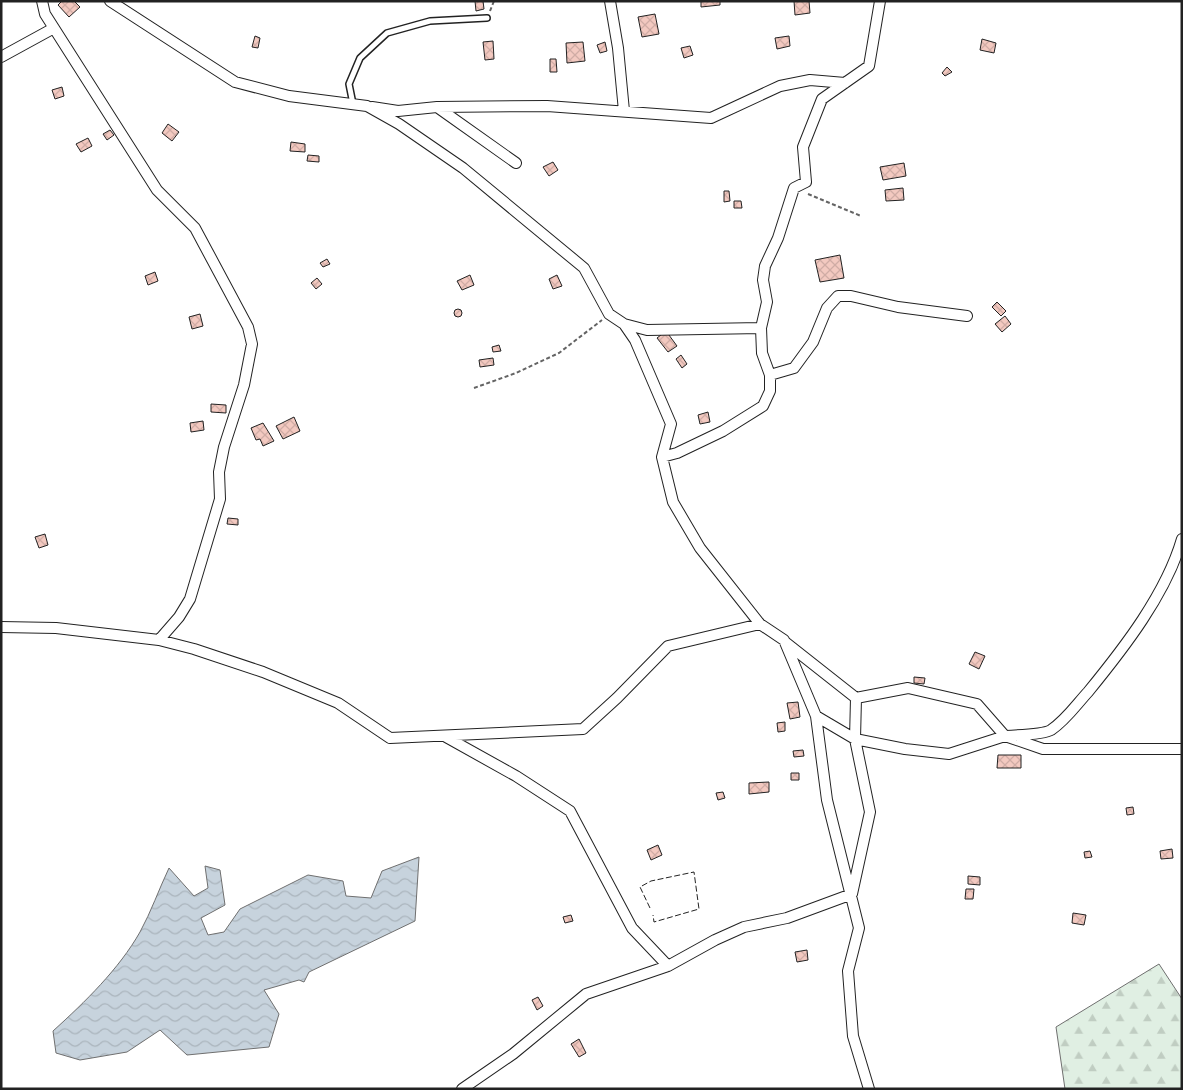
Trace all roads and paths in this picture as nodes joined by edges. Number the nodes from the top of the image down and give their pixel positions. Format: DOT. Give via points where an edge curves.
graph roads {
  1 [pos="42,1"];
  2 [pos="110,1"];
  3 [pos="494,1"];
  4 [pos="610,1"];
  5 [pos="880,1"];
  6 [pos="487,18"];
  7 [pos="54,28"];
  8 [pos="1,57"];
  9 [pos="845,83"];
  10 [pos="353,104"];
  11 [pos="366,106"];
  12 [pos="437,107"];
  13 [pos="624,111"];
  14 [pos="516,163"];
  15 [pos="794,188"];
  16 [pos="861,216"];
  17 [pos="610,314"];
  18 [pos="967,316"];
  19 [pos="624,324"];
  20 [pos="761,328"];
  21 [pos="770,375"];
  22 [pos="474,388"];
  23 [pos="662,457"];
  24 [pos="1182,539"];
  25 [pos="760,624"];
  26 [pos="1,627"];
  27 [pos="159,640"];
  28 [pos="784,640"];
  29 [pos="856,698"];
  30 [pos="816,716"];
  31 [pos="446,736"];
  32 [pos="1006,736"];
  33 [pos="855,739"];
  34 [pos="1182,748"];
  35 [pos="852,894"];
  36 [pos="668,966"];
  37 [pos="462,1089"];
  38 [pos="869,1089"];
  1 -- 7 [label="street" via="45,14"];
  2 -- 10 [label="street" via="235,82 289,96"];
  3 -- 6 [label="path"];
  4 -- 13 [label="street"];
  5 -- 9 [label="street" via="869,66"];
  6 -- 10 [label="lane" via="430,21 387,33 360,58 350,84"];
  7 -- 8 [label="street"];
  7 -- 27 [label="street" via="157,190 195,228 248,327 252,344 244,385 218,472 220,499 190,599 179,618"];
  9 -- 13 [label="street" via="810,80 780,86 711,118"];
  9 -- 15 [label="street" via="822,99 803,146 806,182"];
  10 -- 11 [label="street"];
  11 -- 12 [label="street" via="398,111"];
  11 -- 17 [label="street" via="399,124 463,168 584,268"];
  12 -- 13 [label="street" via="547,106"];
  12 -- 14 [label="street"];
  15 -- 16 [label="path"];
  15 -- 20 [label="street" via="765,266 763,280 767,302"];
  17 -- 19 [label="street"];
  17 -- 22 [label="path" via="559,353 516,374"];
  18 -- 21 [label="street" via="838,296 827,308 813,342 794,368"];
  19 -- 20 [label="street" via="647,330"];
  19 -- 23 [label="street" via="635,340 670,424"];
  20 -- 21 [label="street" via="762,353"];
  21 -- 23 [label="street" via="770,391 763,406 723,430"];
  23 -- 25 [label="street" via="673,502 695,540"];
  24 -- 32 [label="street" via="1146,616 1067,716 1049,732"];
  25 -- 28 [label="street"];
  25 -- 31 [label="street" via="668,646 583,729"];
  26 -- 27 [label="street" via="56,628"];
  27 -- 31 [label="street" via="263,672 338,703 390,738"];
  28 -- 29 [label="street"];
  28 -- 30 [label="street"];
  29 -- 32 [label="street" via="908,688 977,704"];
  29 -- 33 [label="street"];
  30 -- 33 [label="street"];
  30 -- 35 [label="street" via="828,800"];
  31 -- 36 [label="street" via="570,811 632,928"];
  32 -- 33 [label="street" via="949,754"];
  32 -- 34 [label="street" via="1043,749"];
  33 -- 35 [label="street" via="870,812"];
  35 -- 36 [label="street" via="787,918 744,928"];
  35 -- 38 [label="street" via="859,928 848,971 854,1036"];
  36 -- 37 [label="street" via="586,994 512,1054"];
}
